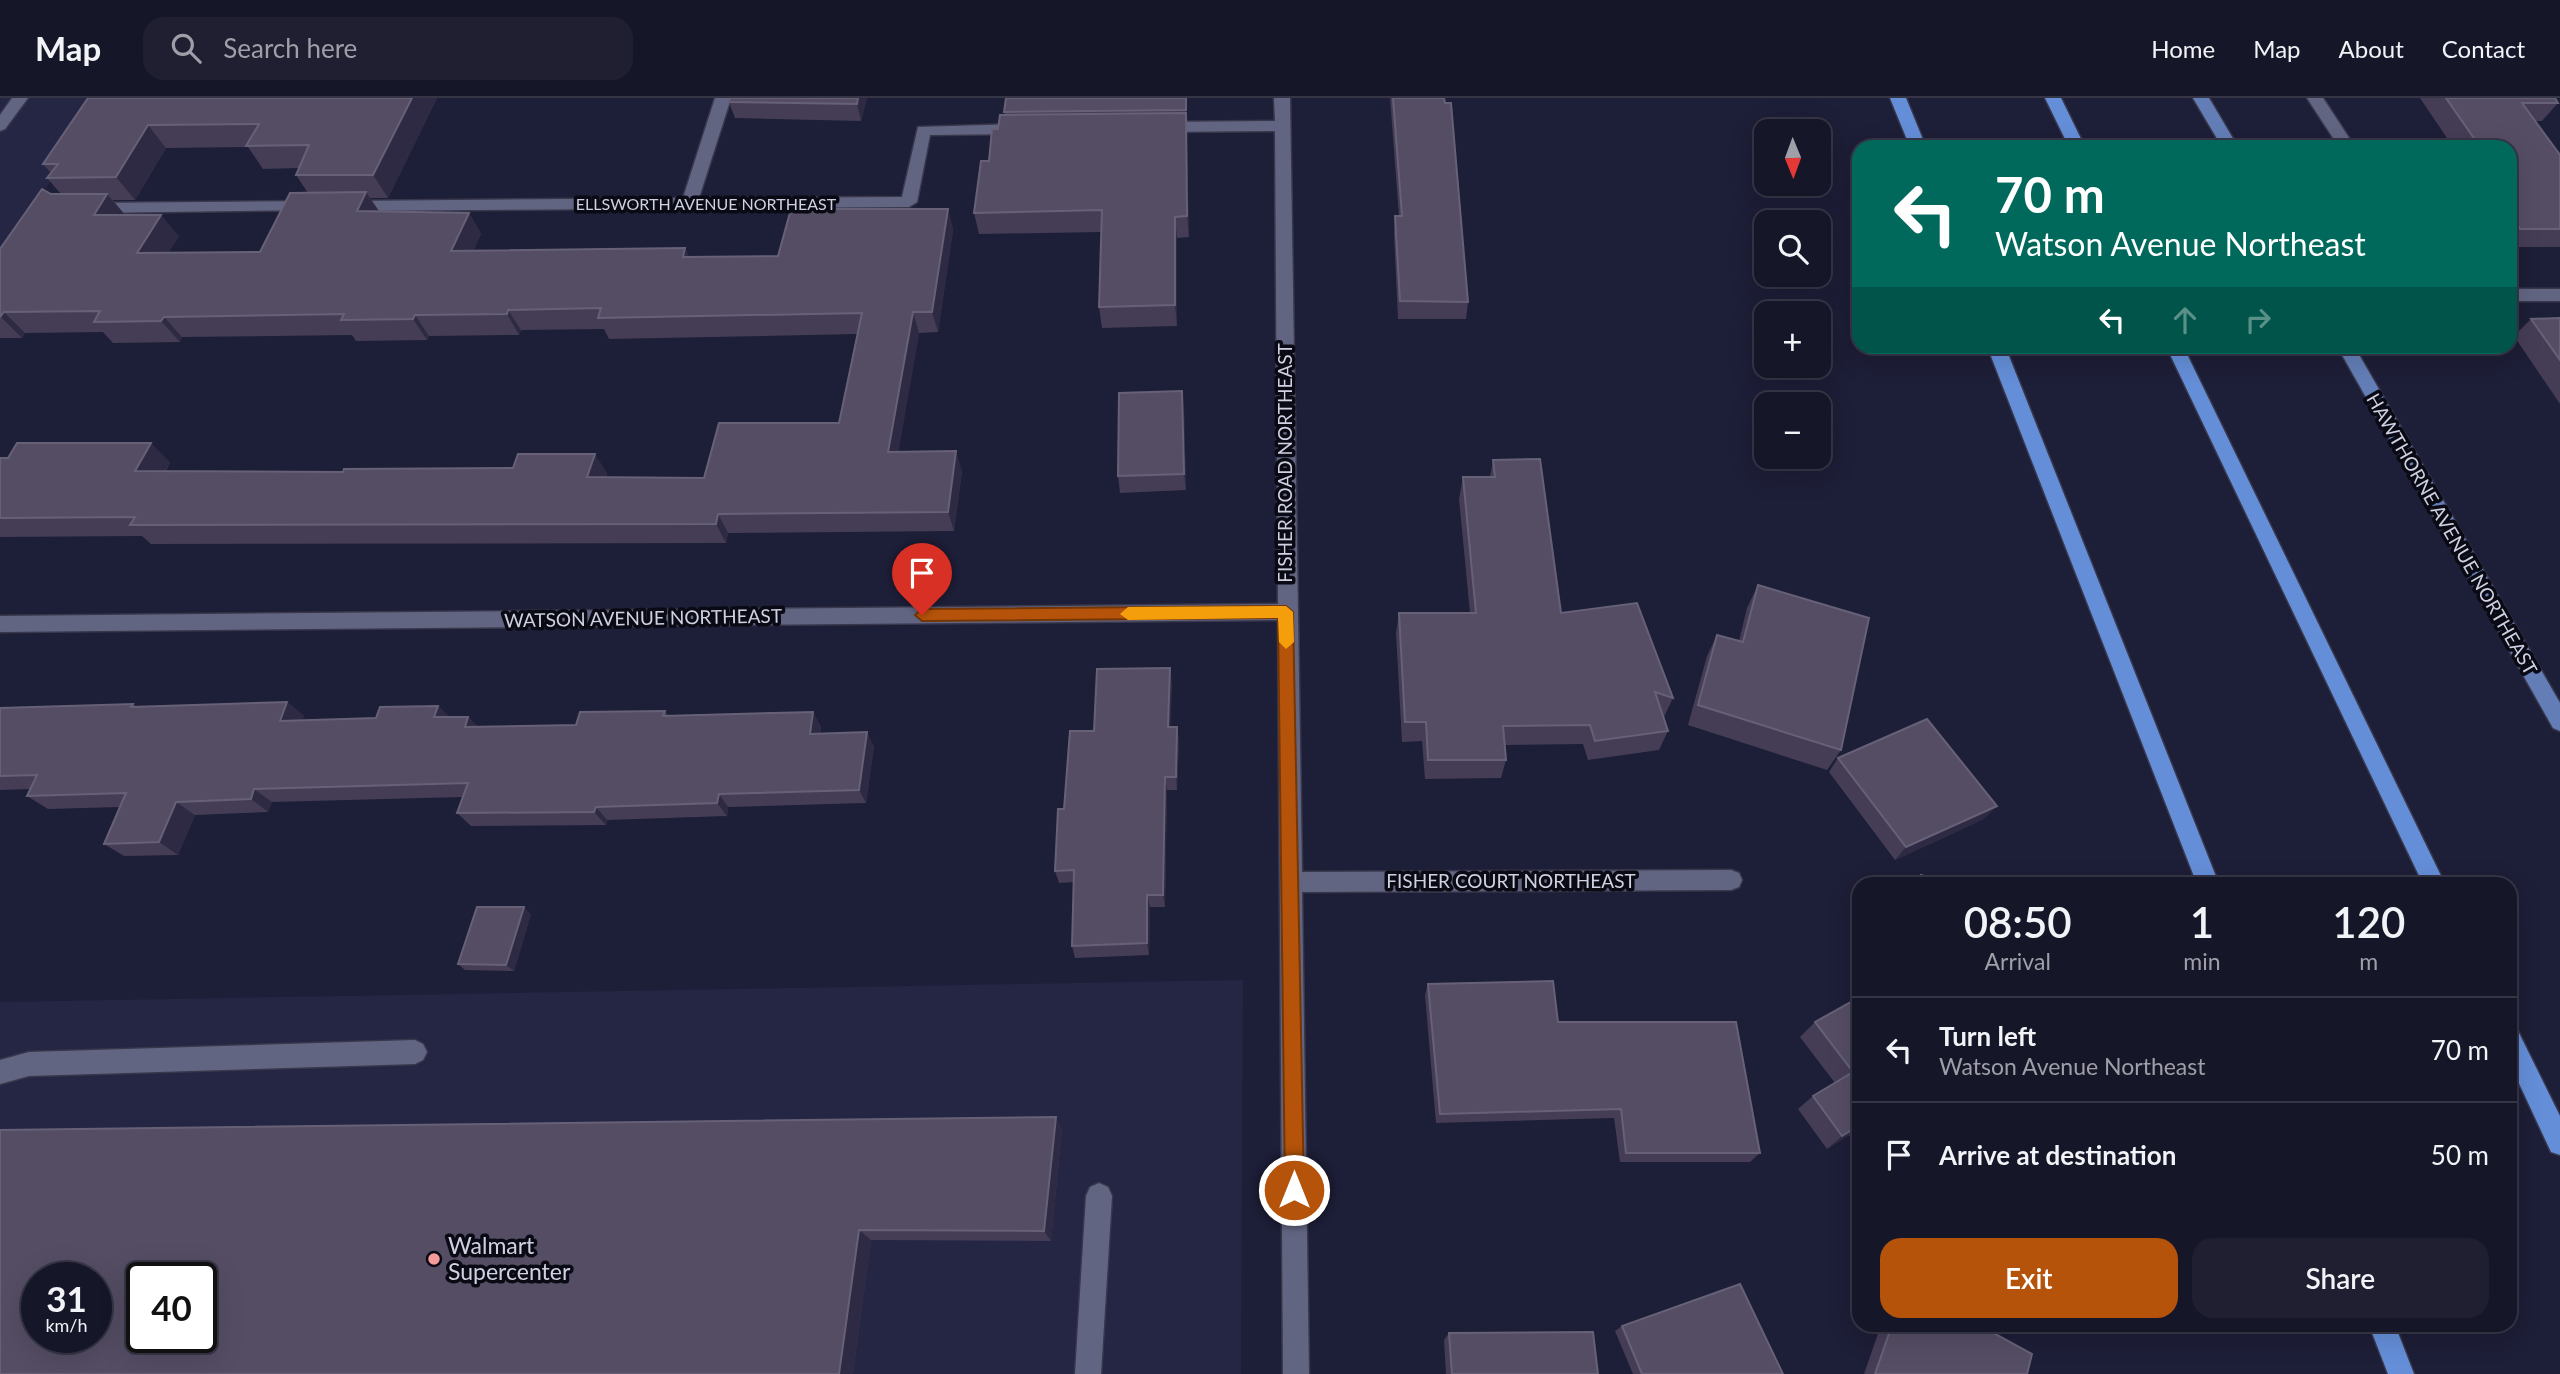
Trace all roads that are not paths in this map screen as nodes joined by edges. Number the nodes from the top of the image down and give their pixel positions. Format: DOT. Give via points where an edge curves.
graph roads {
  1 [pos="20,98"];
  2 [pos="723,98"];
  3 [pos="1282,98"];
  4 [pos="1898,98"];
  5 [pos="2053,98"];
  6 [pos="2201,98"];
  7 [pos="2315,98"];
  8 [pos="0,126"];
  9 [pos="1282,126"];
  10 [pos="1040,128"];
  11 [pos="1148,128"];
  12 [pos="1915,140"];
  13 [pos="2074,140"];
  14 [pos="2226,140"];
  15 [pos="2342,140"];
  16 [pos="689,204"];
  17 [pos="70,208"];
  18 [pos="2517,295"];
  19 [pos="2560,295"];
  20 [pos="1999,354"];
  21 [pos="2178,354"];
  22 [pos="2350,354"];
  23 [pos="1286,612"];
  24 [pos="0,624"];
  25 [pos="2560,722"];
  26 [pos="2205,877"];
  27 [pos="2431,877"];
  28 [pos="1731,880"];
  29 [pos="1292,882"];
  30 [pos="415,1052"];
  31 [pos="2517,1054"];
  32 [pos="0,1072"];
  33 [pos="2560,1143"];
  34 [pos="1099,1196"];
  35 [pos="2385,1332"];
  36 [pos="1088,1374"];
  37 [pos="1296,1374"];
  38 [pos="2401,1374"];
  1 -- 8 [label="street"];
  2 -- 16 [label="street"];
  3 -- 9 [label="street, FISHER ROAD NORTHEAST"];
  4 -- 12 [label="highway"];
  5 -- 13 [label="highway"];
  6 -- 14 [label="main road"];
  7 -- 15 [label="street"];
  9 -- 11 [label="street"];
  9 -- 23 [label="street, FISHER ROAD NORTHEAST"];
  10 -- 16 [label="street, ELLSWORTH AVENUE NORTHEAST" via="923,130 909,202"];
  16 -- 17 [label="street, ELLSWORTH AVENUE NORTHEAST"];
  18 -- 19 [label="street"];
  20 -- 26 [label="highway"];
  21 -- 27 [label="highway"];
  22 -- 25 [label="main road, HAWTHORNE AVENUE NORTHEAST"];
  23 -- 24 [label="street, WATSON AVENUE NORTHEAST"];
  23 -- 29 [label="street, FISHER ROAD NORTHEAST"];
  28 -- 29 [label="street, FISHER COURT NORTHEAST"];
  29 -- 37 [label="street, FISHER ROAD NORTHEAST"];
  30 -- 32 [label="street" via="29,1064"];
  31 -- 33 [label="highway"];
  34 -- 36 [label="street"];
  35 -- 38 [label="highway"];
}
